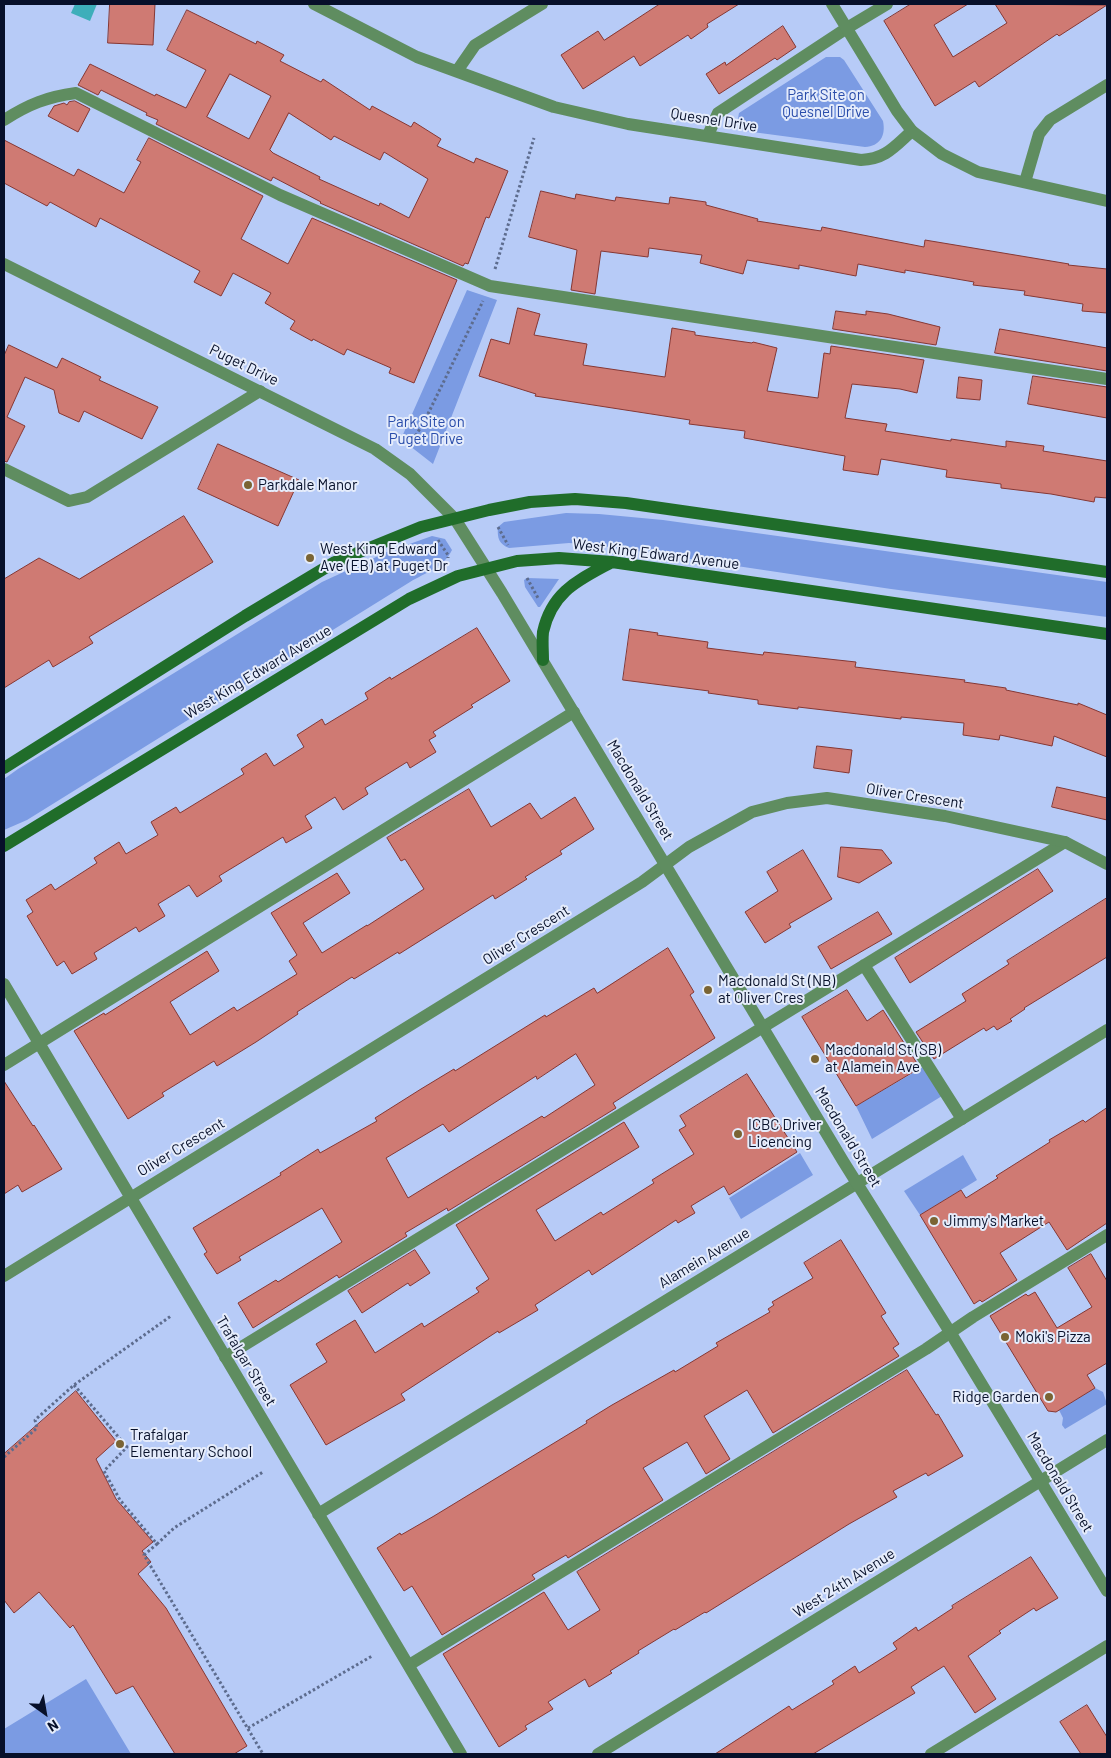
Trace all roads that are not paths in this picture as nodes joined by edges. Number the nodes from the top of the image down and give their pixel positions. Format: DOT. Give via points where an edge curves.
graph roads {
  1 [pos="314,4"];
  2 [pos="542,4"];
  3 [pos="832,4"];
  4 [pos="887,4"];
  5 [pos="848,28"];
  6 [pos="457,72"];
  7 [pos="1107,85"];
  8 [pos="4,120"];
  9 [pos="912,131"];
  10 [pos="708,135"];
  11 [pos="1025,182"];
  12 [pos="1107,201"];
  13 [pos="4,264"];
  14 [pos="1107,380"];
  15 [pos="260,391"];
  16 [pos="4,469"];
  17 [pos="454,519"];
  18 [pos="612,562"];
  19 [pos="486,568"];
  20 [pos="1107,572"];
  21 [pos="1107,634"];
  22 [pos="543,660"];
  23 [pos="574,712"];
  24 [pos="4,768"];
  25 [pos="1065,842"];
  26 [pos="4,846"];
  27 [pos="666,864"];
  28 [pos="1107,864"];
  29 [pos="864,965"];
  30 [pos="4,984"];
  31 [pos="763,1028"];
  32 [pos="1107,1030"];
  33 [pos="38,1043"];
  34 [pos="4,1065"];
  35 [pos="962,1119"];
  36 [pos="857,1184"];
  37 [pos="130,1197"];
  38 [pos="1107,1235"];
  39 [pos="4,1276"];
  40 [pos="950,1332"];
  41 [pos="225,1357"];
  42 [pos="1107,1440"];
  43 [pos="1040,1482"];
  44 [pos="318,1514"];
  45 [pos="1107,1591"];
  46 [pos="1107,1646"];
  47 [pos="408,1665"];
  48 [pos="462,1754"];
  49 [pos="598,1754"];
  50 [pos="931,1754"];
  1 -- 6 [label="street, Quesnel Drive" via="417,56"];
  2 -- 6 [label="street" via="475,46"];
  3 -- 5 [label="street"];
  4 -- 5 [label="street"];
  5 -- 9 [label="street"];
  5 -- 10 [label="street" via="718,113"];
  6 -- 10 [label="street, Quesnel Drive" via="554,107 628,124"];
  7 -- 11 [label="street" via="1050,120 1039,134"];
  8 -- 14 [label="street" via="24,107 55,96 76,93 280,195 490,286"];
  9 -- 10 [label="street, Quesnel Drive" via="885,154 868,160"];
  9 -- 11 [label="street" via="942,154 978,172"];
  11 -- 12 [label="street"];
  13 -- 15 [label="street, Puget Drive"];
  15 -- 16 [label="street" via="87,497 69,501"];
  15 -- 17 [label="street, Puget Drive" via="375,449 410,474"];
  17 -- 19 [label="street, Macdonald Street"];
  17 -- 20 [label="main road" via="530,502 575,499 626,503"];
  17 -- 24 [label="main road" via="421,527 335,562"];
  18 -- 19 [label="main road, West King Edward Avenue" via="558,558 517,561"];
  18 -- 21 [label="main road, West King Edward Avenue"];
  18 -- 22 [label="main road" via="568,588 557,600 543,632"];
  19 -- 22 [label="street, Macdonald Street"];
  19 -- 26 [label="main road, West King Edward Avenue" via="458,576 409,599"];
  22 -- 23 [label="street, Macdonald Street"];
  23 -- 27 [label="street, Macdonald Street"];
  23 -- 33 [label="street"];
  25 -- 27 [label="street, Oliver Crescent" via="945,816 826,798 788,802 752,812 688,847"];
  25 -- 28 [label="street, Oliver Crescent"];
  25 -- 29 [label="street"];
  27 -- 31 [label="street, Macdonald Street"];
  27 -- 37 [label="street, Oliver Crescent" via="637,885"];
  29 -- 31 [label="street"];
  29 -- 35 [label="street"];
  30 -- 33 [label="street, Trafalgar Street"];
  31 -- 36 [label="street, Macdonald Street"];
  31 -- 41 [label="street"];
  32 -- 35 [label="street, Alamein Avenue"];
  33 -- 34 [label="street"];
  33 -- 37 [label="street, Trafalgar Street"];
  35 -- 36 [label="street, Alamein Avenue"];
  36 -- 40 [label="street, Macdonald Street"];
  36 -- 44 [label="street, Alamein Avenue"];
  37 -- 39 [label="street, Oliver Crescent"];
  37 -- 41 [label="street, Trafalgar Street"];
  38 -- 40 [label="street"];
  40 -- 43 [label="street, Macdonald Street"];
  40 -- 47 [label="street"];
  41 -- 44 [label="street, Trafalgar Street"];
  42 -- 43 [label="street, West 24th Avenue"];
  43 -- 45 [label="street, Macdonald Street"];
  43 -- 49 [label="street, West 24th Avenue"];
  44 -- 47 [label="street, Trafalgar Street"];
  46 -- 50 [label="street"];
  47 -- 48 [label="street, Trafalgar Street"];
}
